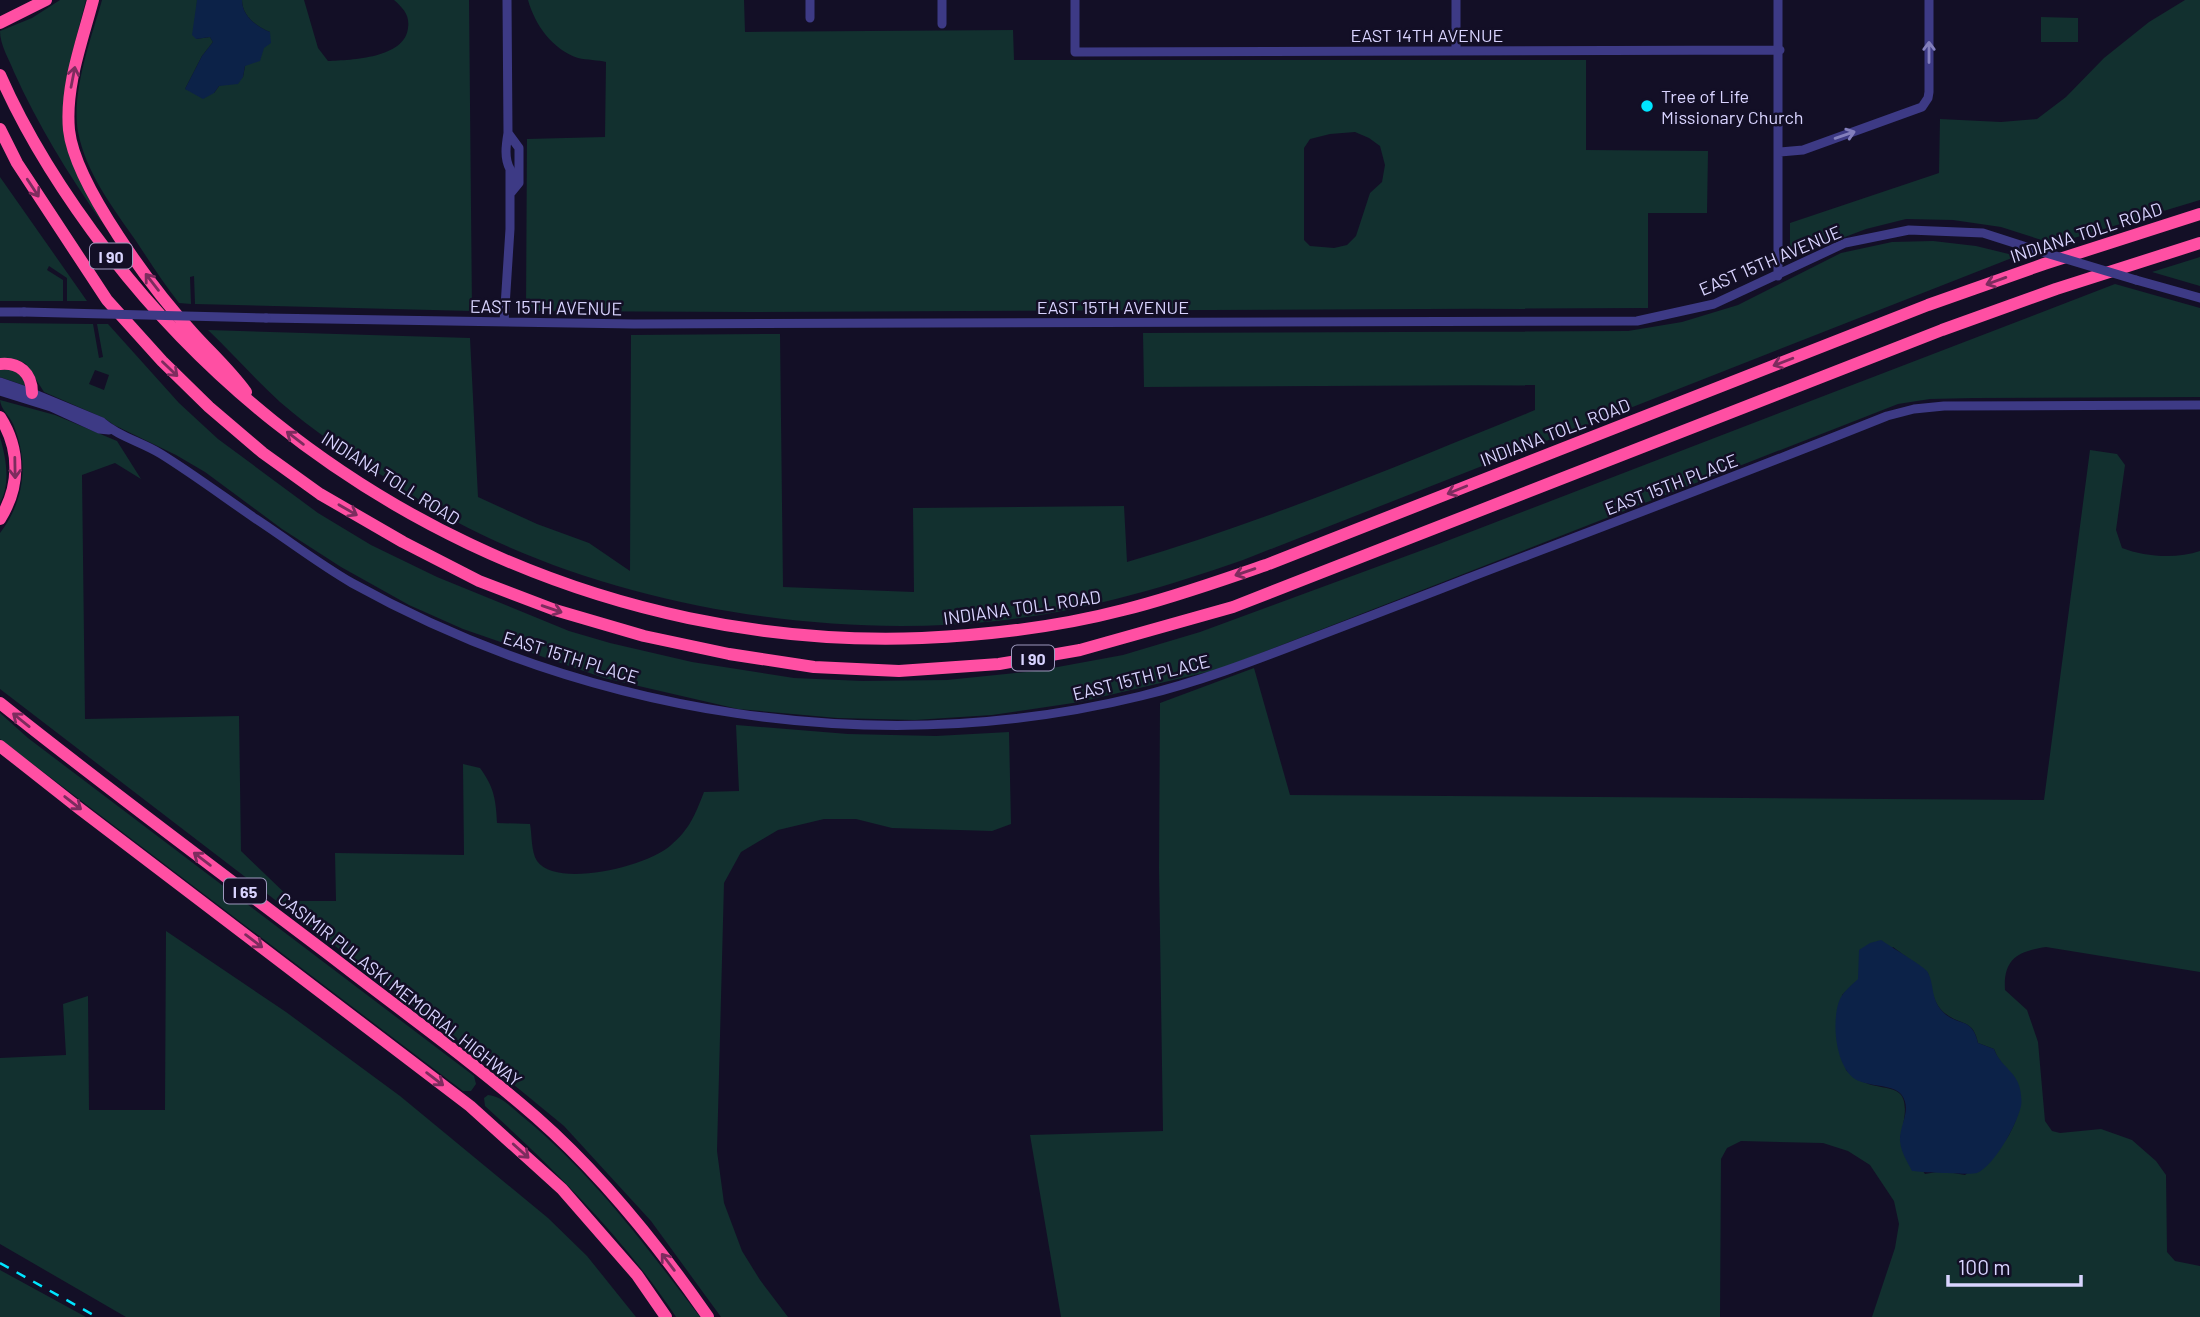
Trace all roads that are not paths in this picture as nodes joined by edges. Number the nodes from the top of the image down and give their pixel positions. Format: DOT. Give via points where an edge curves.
graph roads {
  1 [pos="30,0"];
  2 [pos="46,0"];
  3 [pos="93,0"];
  4 [pos="507,0"];
  5 [pos="810,0"];
  6 [pos="942,0"];
  7 [pos="1075,0"];
  8 [pos="1456,0"];
  9 [pos="1779,0"];
  10 [pos="1929,0"];
  11 [pos="3,17"];
  12 [pos="810,18"];
  13 [pos="942,24"];
  14 [pos="1456,51"];
  15 [pos="1780,51"];
  16 [pos="0,75"];
  17 [pos="0,129"];
  18 [pos="511,136"];
  19 [pos="0,145"];
  20 [pos="1780,152"];
  21 [pos="17,163"];
  22 [pos="510,195"];
  23 [pos="2200,214"];
  24 [pos="2200,243"];
  25 [pos="1779,276"];
  26 [pos="2200,298"];
  27 [pos="0,312"];
  28 [pos="504,322"];
  29 [pos="0,364"];
  30 [pos="0,382"];
  31 [pos="0,391"];
  32 [pos="32,393"];
  33 [pos="2200,405"];
  34 [pos="258,410"];
  35 [pos="0,417"];
  36 [pos="111,430"];
  37 [pos="0,519"];
  38 [pos="0,703"];
  39 [pos="0,746"];
  40 [pos="666,1317"];
  41 [pos="708,1317"];
  1 -- 11 [label="highway"];
  2 -- 11 [label="highway"];
  34 -- 3 [label="highway, one-way" via="234,375 191,331 142,269 86,181 74,153 69,130 71,90"];
  4 -- 18 [label="street"];
  5 -- 12 [label="street"];
  6 -- 13 [label="street"];
  7 -- 14 [label="street, EAST 14TH AVENUE" via="1075,52"];
  8 -- 14 [label="street"];
  9 -- 15 [label="street"];
  20 -- 10 [label="street, one-way" via="1803,150 1917,110 1925,103 1929,92"];
  14 -- 15 [label="street, EAST 14TH AVENUE"];
  15 -- 20 [label="street"];
  16 -- 34 [label="highway, INDIANA TOLL ROAD / I 90" via="69,200 123,272 192,350"];
  17 -- 21 [label="highway, I 90"];
  18 -- 22 [label="street" via="507,161"];
  18 -- 22 [label="street" via="519,146 519,180"];
  19 -- 21 [label="highway"];
  20 -- 25 [label="street"];
  21 -- 24 [label="highway, I 90, one-way" via="107,300 162,361 263,453 320,494 403,542 479,581 644,636 814,667 900,671 999,664 1067,652 1233,607 1941,330"];
  22 -- 28 [label="street"];
  23 -- 34 [label="highway, INDIANA TOLL ROAD / I 90, one-way" via="1928,305 1192,591 1119,611 991,633 907,638 783,633 645,608 576,588 454,538 396,506"];
  25 -- 26 [label="street, EAST 15TH AVENUE, bridge" via="1844,243 1909,230 1983,233"];
  25 -- 28 [label="street, EAST 15TH AVENUE" via="1714,304 1637,321"];
  27 -- 28 [label="street, EAST 15TH AVENUE, bridge"];
  29 -- 32 [label="highway" via="21,368 30,379"];
  30 -- 32 [label="street, EAST 15TH PLACE"];
  31 -- 36 [label="street, EAST 15TH PLACE"];
  32 -- 36 [label="street, EAST 15TH PLACE"];
  33 -- 36 [label="street, EAST 15TH PLACE" via="1914,409 1211,677 1076,711 1009,721 912,726 748,716 601,686 537,666 461,636 347,580 157,452"];
  35 -- 37 [label="highway, one-way" via="11,436 16,460 16,480"];
  41 -- 38 [label="highway, CASIMIR PULASKI MEMORIAL HIGHWAY / I 65, one-way" via="623,1207 537,1118"];
  39 -- 40 [label="highway, I 65, one-way" via="470,1105 562,1189 637,1275"];
}
